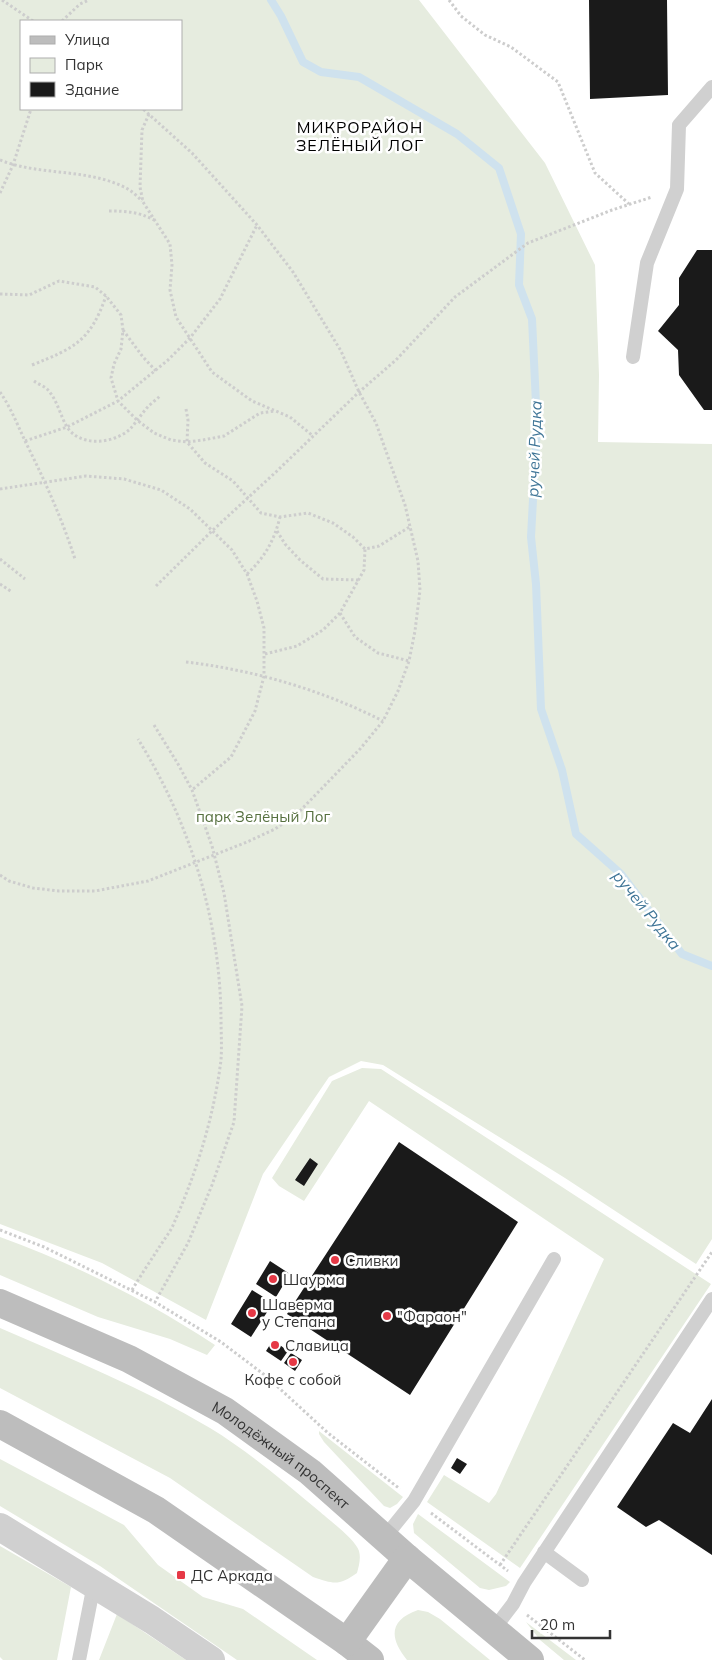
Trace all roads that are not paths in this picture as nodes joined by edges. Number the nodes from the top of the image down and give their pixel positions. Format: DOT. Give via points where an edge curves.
graph roads {
  1 [pos="712,87"];
  2 [pos="632,357"];
  3 [pos="554,1259"];
  4 [pos="712,1299"];
  5 [pos="0,1302"];
  6 [pos="0,1424"];
  7 [pos="0,1528"];
  8 [pos="384,1538"];
  9 [pos="544,1552"];
  10 [pos="407,1558"];
  11 [pos="582,1580"];
  12 [pos="94,1584"];
  13 [pos="493,1630"];
  14 [pos="347,1642"];
  15 [pos="79,1660"];
  16 [pos="211,1660"];
  17 [pos="370,1660"];
  18 [pos="530,1660"];
  1 -- 2 [label="lane" via="679,125 678,189 647,263"];
  3 -- 8 [label="lane" via="414,1501"];
  4 -- 9 [label="lane"];
  5 -- 8 [label="main road, Молодёжный проспект" via="128,1360 225,1411 310,1472"];
  6 -- 14 [label="main road" via="156,1510"];
  7 -- 12 [label="street"];
  8 -- 10 [label="main road, Молодёжный проспект"];
  9 -- 11 [label="lane"];
  9 -- 13 [label="lane" via="513,1604"];
  10 -- 13 [label="main road, Молодёжный проспект"];
  10 -- 14 [label="main road"];
  12 -- 15 [label="lane"];
  12 -- 16 [label="street"];
  13 -- 18 [label="main road, Молодёжный проспект"];
  14 -- 17 [label="main road"];
}
